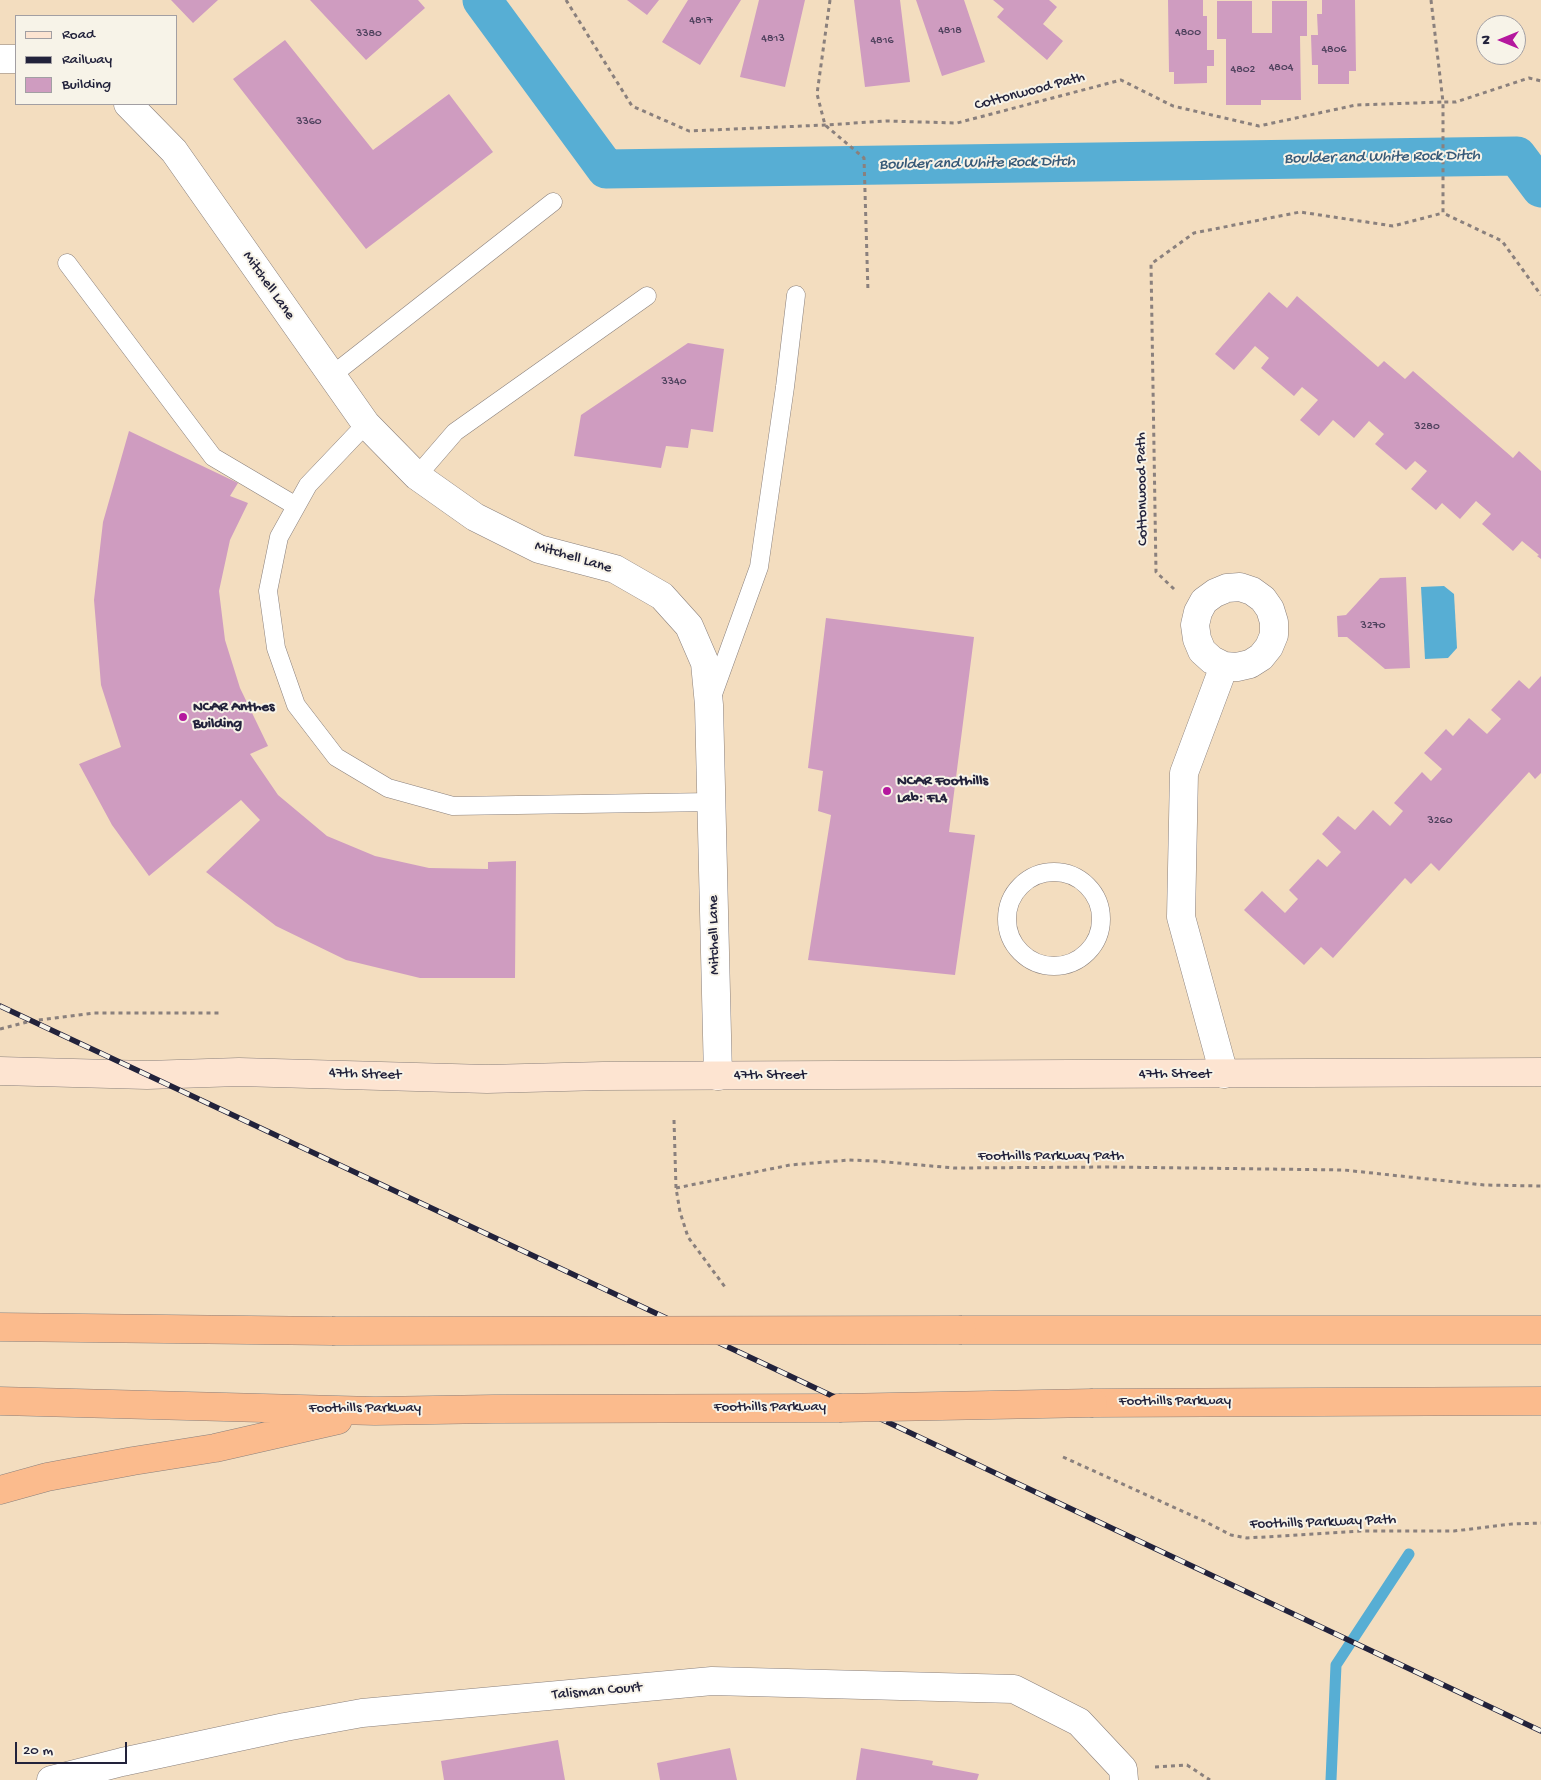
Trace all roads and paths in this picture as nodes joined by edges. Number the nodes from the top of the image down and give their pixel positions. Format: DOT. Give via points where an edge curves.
graph roads {
  1 [pos="566,0"];
  2 [pos="830,0"];
  3 [pos="1431,0"];
  4 [pos="0,59"];
  5 [pos="15,59"];
  6 [pos="1541,81"];
  7 [pos="1442,102"];
  8 [pos="129,105"];
  9 [pos="824,125"];
  10 [pos="553,202"];
  11 [pos="1443,213"];
  12 [pos="67,263"];
  13 [pos="868,292"];
  14 [pos="1541,295"];
  15 [pos="647,296"];
  16 [pos="796,296"];
  17 [pos="331,376"];
  18 [pos="366,424"];
  19 [pos="417,476"];
  20 [pos="296,506"];
  21 [pos="1198,612"];
  22 [pos="1224,666"];
  23 [pos="708,705"];
  24 [pos="712,802"];
  25 [pos="1013,896"];
  26 [pos="220,1013"];
  27 [pos="0,1029"];
  28 [pos="0,1071"];
  29 [pos="1541,1072"];
  30 [pos="1224,1074"];
  31 [pos="718,1076"];
  32 [pos="674,1120"];
  33 [pos="1541,1186"];
  34 [pos="676,1188"];
  35 [pos="725,1287"];
  36 [pos="0,1327"];
  37 [pos="1541,1330"];
  38 [pos="0,1401"];
  39 [pos="1541,1401"];
  40 [pos="375,1411"];
  41 [pos="1063,1457"];
  42 [pos="0,1490"];
  43 [pos="1541,1523"];
  44 [pos="1123,1775"];
  45 [pos="51,1780"];
  46 [pos="1210,1780"];
  1 -- 9 [label="path, Cottonwood Path" via="632,106 689,131"];
  2 -- 9 [label="path" via="817,94"];
  3 -- 7 [label="path"];
  4 -- 5 [label="street"];
  6 -- 7 [label="path, Cottonwood Path" via="1529,78 1456,102"];
  7 -- 9 [label="path, Cottonwood Path" via="1356,105 1259,126 1172,106 1121,80 957,123 886,121"];
  7 -- 11 [label="path"];
  8 -- 17 [label="street, Mitchell Lane" via="174,151"];
  9 -- 13 [label="path" via="864,158"];
  10 -- 17 [label="lane"];
  11 -- 14 [label="path" via="1502,241"];
  11 -- 21 [label="path, Cottonwood Path" via="1393,226 1300,212 1194,233 1151,264 1156,572"];
  12 -- 20 [label="lane" via="213,457"];
  15 -- 19 [label="lane" via="455,432"];
  16 -- 23 [label="lane" via="759,567"];
  17 -- 18 [label="street, Mitchell Lane"];
  18 -- 19 [label="street, Mitchell Lane"];
  18 -- 20 [label="lane" via="308,485"];
  19 -- 23 [label="street, Mitchell Lane" via="475,518 539,549 615,569 662,596 689,626 705,663"];
  20 -- 24 [label="lane" via="280,537 268,591 276,648 296,705 336,757 388,788 454,806"];
  21 -- 22 [label="street" via="1195,625 1202,651"];
  21 -- 22 [label="street" via="1204,601 1215,593 1240,587 1263,599 1270,610 1274,635 1261,657 1244,666"];
  22 -- 30 [label="street" via="1184,773 1181,917"];
  23 -- 24 [label="street, Mitchell Lane"];
  24 -- 31 [label="street, Mitchell Lane"];
  25 -- 25 [label="lane" via="1008,910 1012,940 1034,961 1062,965 1087,952 1096,940 1101,912 1096,898 1077,878 1049,872 1035,876"];
  26 -- 27 [label="path" via="94,1013 31,1021"];
  28 -- 31 [label="street, 47th Street" via="147,1076 239,1072 487,1079"];
  29 -- 30 [label="street, 47th Street"];
  30 -- 31 [label="street, 47th Street"];
  32 -- 34 [label="path"];
  33 -- 34 [label="path, Foothills Parkway Path" via="1484,1185 1344,1170 954,1168 850,1160 790,1165"];
  34 -- 35 [label="path" via="688,1236"];
  36 -- 37 [label="highway, bridge" via="332,1331"];
  38 -- 40 [label="highway, Foothills Parkway"];
  39 -- 40 [label="highway, Foothills Parkway, bridge"];
  40 -- 42 [label="highway" via="215,1448 48,1477"];
  41 -- 43 [label="path, Foothills Parkway Path" via="1230,1535 1247,1538 1337,1532 1454,1531"];
  44 -- 45 [label="street, Talisman Court" via="1079,1722 1014,1688 712,1681 362,1714 285,1727"];
  44 -- 46 [label="path" via="1187,1765"];
}
